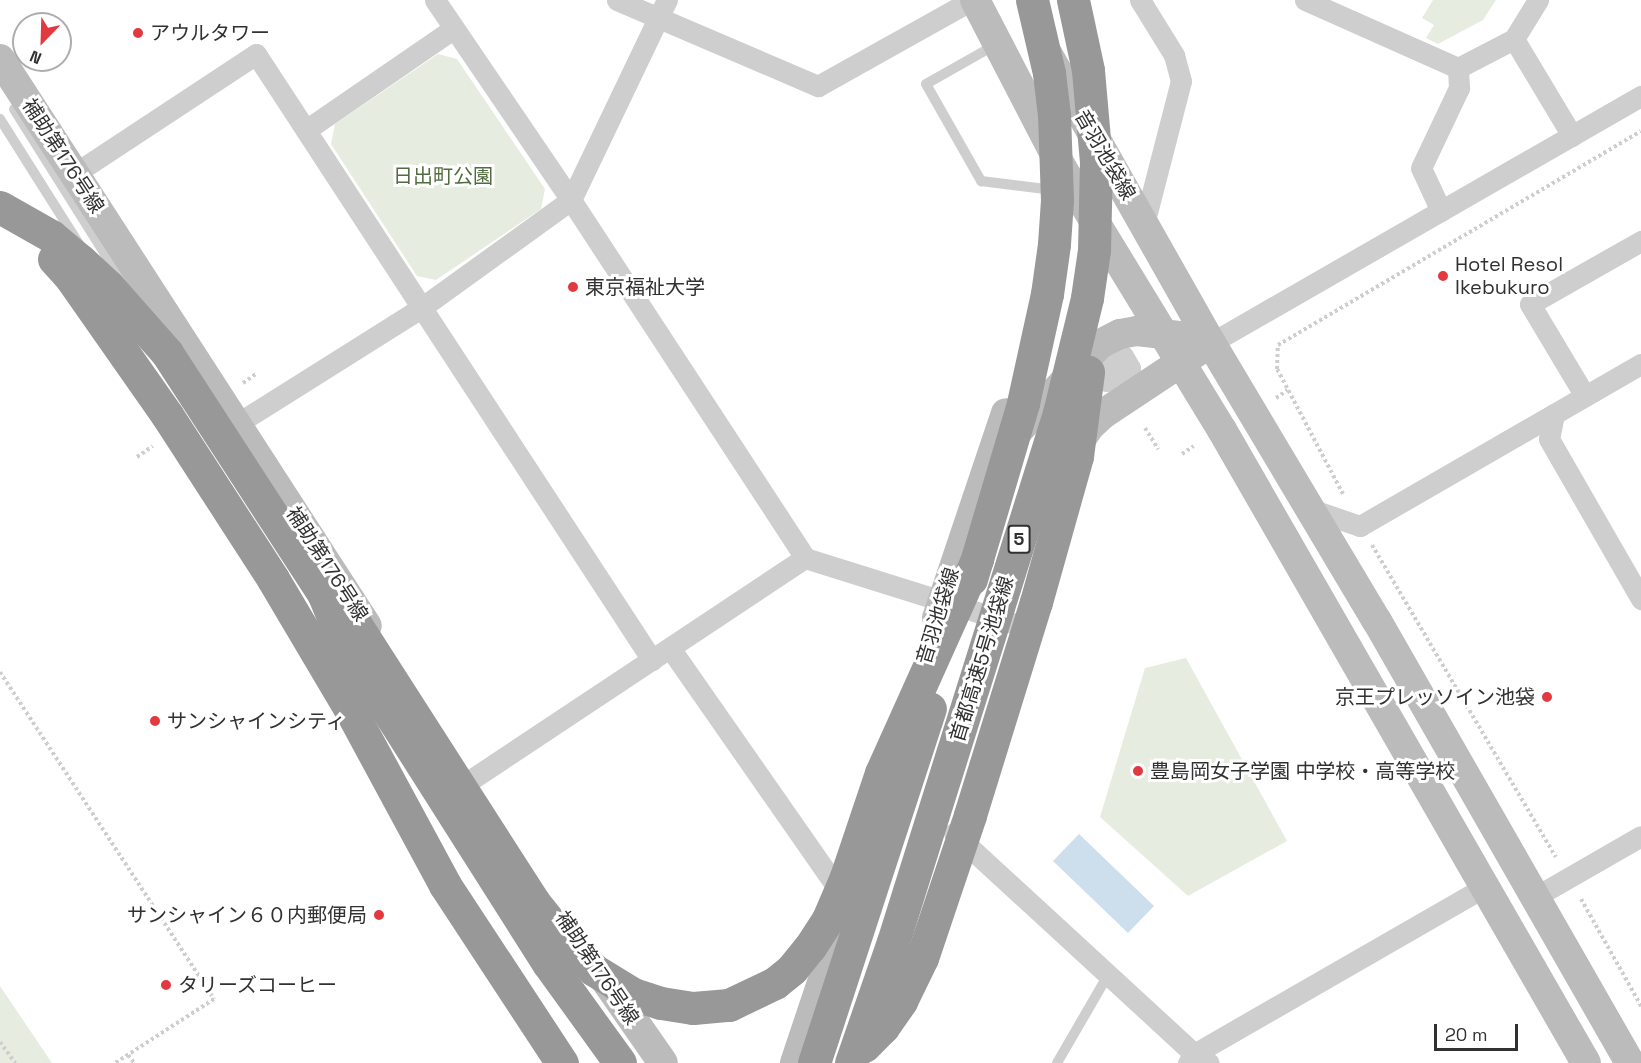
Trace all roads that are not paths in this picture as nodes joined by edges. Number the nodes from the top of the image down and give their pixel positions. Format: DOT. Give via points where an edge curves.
graph roads {
  1 [pos="435,0"];
  2 [pos="617,0"];
  3 [pos="974,0"];
  4 [pos="1017,0"];
  5 [pos="1032,0"];
  6 [pos="1073,0"];
  7 [pos="1140,0"];
  8 [pos="1305,0"];
  9 [pos="1538,0"];
  10 [pos="662,9"];
  11 [pos="453,29"];
  12 [pos="1514,39"];
  13 [pos="997,43"];
  14 [pos="0,59"];
  15 [pos="1458,68"];
  16 [pos="6,95"];
  17 [pos="1641,96"];
  18 [pos="0,119"];
  19 [pos="306,130"];
  20 [pos="1572,136"];
  21 [pos="74,174"];
  22 [pos="1062,179"];
  23 [pos="571,200"];
  24 [pos="0,207"];
  25 [pos="1441,211"];
  26 [pos="0,221"];
  27 [pos="1144,224"];
  28 [pos="1641,241"];
  29 [pos="1087,298"];
  30 [pos="421,308"];
  31 [pos="113,309"];
  32 [pos="1164,332"];
  33 [pos="129,341"];
  34 [pos="1211,343"];
  35 [pos="167,353"];
  36 [pos="1181,361"];
  37 [pos="1641,364"];
  38 [pos="1585,396"];
  39 [pos="1554,414"];
  40 [pos="167,415"];
  41 [pos="235,425"];
  42 [pos="986,465"];
  43 [pos="1310,509"];
  44 [pos="805,558"];
  45 [pos="977,559"];
  46 [pos="324,595"];
  47 [pos="1641,599"];
  48 [pos="943,601"];
  49 [pos="1013,623"];
  50 [pos="670,648"];
  51 [pos="652,660"];
  52 [pos="351,711"];
  53 [pos="469,781"];
  54 [pos="949,828"];
  55 [pos="1641,836"];
  56 [pos="1484,887"];
  57 [pos="1535,897"];
  58 [pos="849,904"];
  59 [pos="488,954"];
  60 [pos="1108,975"];
  61 [pos="523,1007"];
  62 [pos="1197,1060"];
  63 [pos="657,1061"];
  64 [pos="562,1063"];
  65 [pos="611,1063"];
  66 [pos="620,1063"];
  67 [pos="795,1063"];
  68 [pos="814,1063"];
  69 [pos="844,1063"];
  70 [pos="851,1063"];
  71 [pos="869,1063"];
  72 [pos="1057,1063"];
  73 [pos="1587,1063"];
  74 [pos="1630,1063"];
  1 -- 11 [label="street"];
  2 -- 10 [label="street"];
  3 -- 10 [label="street" via="818,86"];
  3 -- 13 [label="main road, 音羽池袋線"];
  4 -- 27 [label="main road, 音羽池袋線"];
  5 -- 45 [label="highway, 首都高速5号池袋線 / 5, bridge" via="1054,115 1054,244 1023,403"];
  6 -- 29 [label="highway, 首都高速5号池袋線 / 5, bridge" via="1088,70 1096,162 1094,250"];
  7 -- 27 [label="street" via="1174,55 1180,81"];
  8 -- 15 [label="street"];
  9 -- 12 [label="street"];
  10 -- 23 [label="street"];
  11 -- 19 [label="street"];
  11 -- 23 [label="street"];
  12 -- 15 [label="street"];
  12 -- 20 [label="street"];
  13 -- 22 [label="main road, 音羽池袋線"];
  13 -- 22 [label="lane" via="926,84 981,181"];
  14 -- 21 [label="main road, 補助第176号線"];
  15 -- 25 [label="street" via="1459,88 1420,168"];
  16 -- 35 [label="lane, bridge"];
  17 -- 20 [label="street"];
  18 -- 31 [label="lane, bridge" via="81,246"];
  19 -- 21 [label="street" via="256,54"];
  19 -- 30 [label="street"];
  20 -- 25 [label="street"];
  21 -- 41 [label="main road, 補助第176号線"];
  22 -- 32 [label="main road, 音羽池袋線"];
  22 -- 42 [label="main road, 音羽池袋線" via="1063,214 1054,285"];
  23 -- 30 [label="street"];
  23 -- 44 [label="street"];
  24 -- 35 [label="highway, bridge" via="51,236 80,260"];
  25 -- 34 [label="street"];
  26 -- 40 [label="highway, bridge" via="30,238 71,278"];
  27 -- 34 [label="main road, 音羽池袋線"];
  28 -- 38 [label="street" via="1530,304"];
  29 -- 69 [label="highway, bridge" via="1090,358 1077,456 970,815 922,958 901,1001 883,1027"];
  29 -- 70 [label="highway, 首都高速5号池袋線 / 5, bridge" via="1059,413 893,942"];
  30 -- 41 [label="street"];
  30 -- 51 [label="street"];
  32 -- 34 [label="main road"];
  32 -- 36 [label="main road, 音羽池袋線"];
  32 -- 42 [label="main road" via="1120,334 1100,344"];
  33 -- 40 [label="lane, bridge"];
  34 -- 36 [label="main road"];
  34 -- 43 [label="main road, 音羽池袋線"];
  35 -- 46 [label="highway, bridge"];
  36 -- 49 [label="main road" via="1103,414 1073,451 1048,509"];
  36 -- 56 [label="main road, 音羽池袋線"];
  37 -- 38 [label="street"];
  38 -- 39 [label="street"];
  39 -- 43 [label="street" via="1360,526"];
  39 -- 47 [label="street" via="1549,438"];
  40 -- 52 [label="highway, bridge" via="273,579"];
  41 -- 53 [label="main road, 補助第176号線"];
  42 -- 48 [label="main road, 音羽池袋線"];
  43 -- 57 [label="main road, 音羽池袋線"];
  44 -- 48 [label="street"];
  44 -- 50 [label="street"];
  45 -- 46 [label="highway, bridge" via="881,773 828,919 792,969 753,996 729,1005 693,1008 661,1004 633,994 594,970 564,940 533,901 356,625"];
  45 -- 68 [label="highway, 首都高速5号池袋線 / 5, bridge"];
  46 -- 66 [label="highway" via="341,636 548,963"];
  48 -- 49 [label="street"];
  48 -- 58 [label="main road, 音羽池袋線"];
  49 -- 54 [label="main road"];
  50 -- 51 [label="street"];
  50 -- 58 [label="street"];
  51 -- 53 [label="street"];
  52 -- 64 [label="highway, bridge" via="445,885"];
  52 -- 65 [label="highway, bridge" via="468,872 559,1009 593,1049"];
  53 -- 63 [label="main road, 補助第176号線"];
  54 -- 60 [label="street"];
  54 -- 71 [label="main road"];
  55 -- 57 [label="street"];
  56 -- 62 [label="street"];
  56 -- 73 [label="main road, 音羽池袋線"];
  57 -- 74 [label="main road, 音羽池袋線"];
  58 -- 67 [label="main road, 音羽池袋線"];
  59 -- 61 [label="lane"];
  60 -- 62 [label="street"];
  60 -- 72 [label="lane"];
}
